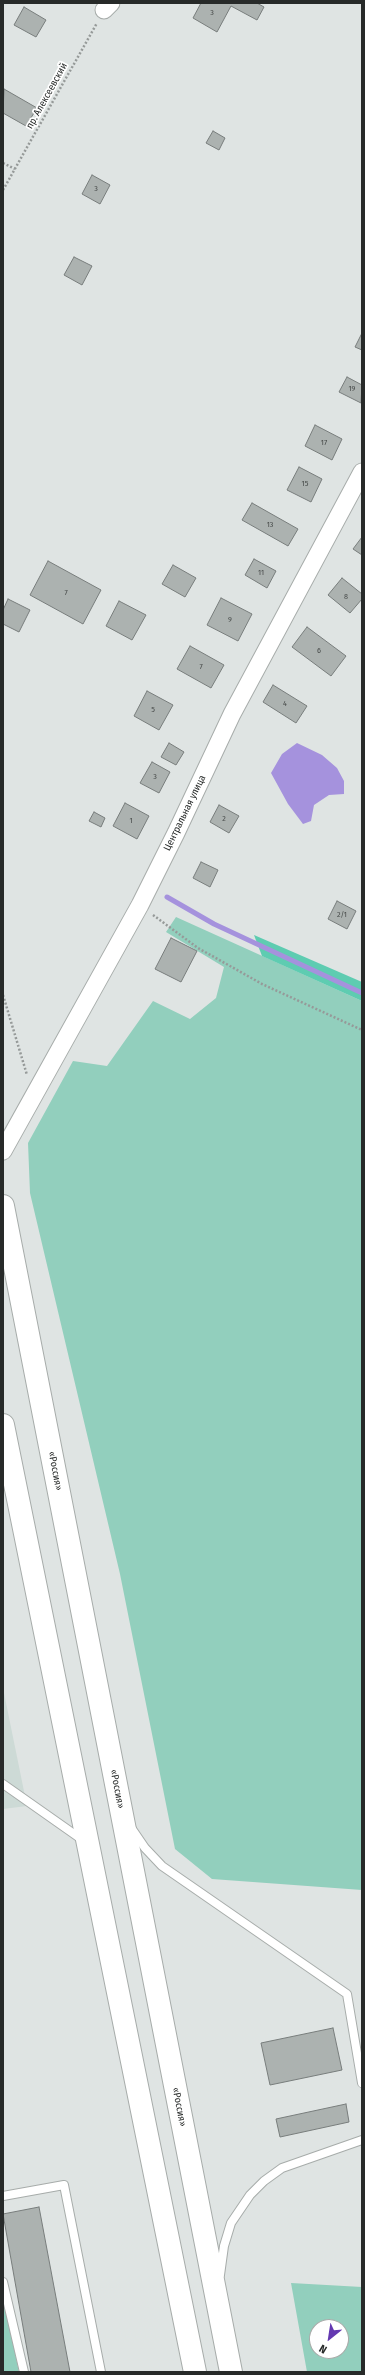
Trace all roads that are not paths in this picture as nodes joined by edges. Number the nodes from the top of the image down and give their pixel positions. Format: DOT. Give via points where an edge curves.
graph roads {
  1 [pos="362,472"];
  2 [pos="3,1151"];
  3 [pos="3,1206"];
  4 [pos="3,1424"];
  5 [pos="3,1784"];
  6 [pos="121,1811"];
  7 [pos="88,1845"];
  8 [pos="362,2083"];
  9 [pos="362,2140"];
  10 [pos="3,2196"];
  11 [pos="3,2282"];
  12 [pos="216,2300"];
  13 [pos="24,2372"];
  14 [pos="101,2372"];
  15 [pos="195,2372"];
  16 [pos="230,2372"];
  1 -- 2 [label="street, Центральная улица" via="232,714 140,905"];
  3 -- 6 [label="highway, «Россия»"];
  4 -- 7 [label="highway"];
  5 -- 7 [label="lane"];
  6 -- 8 [label="lane" via="145,1848 162,1866 347,1994"];
  6 -- 12 [label="highway, «Россия»"];
  7 -- 15 [label="highway"];
  9 -- 12 [label="lane" via="282,2168 250,2195 231,2223 224,2246"];
  10 -- 14 [label="lane" via="64,2185"];
  11 -- 13 [label="lane"];
  12 -- 16 [label="highway, «Россия»"];
}
